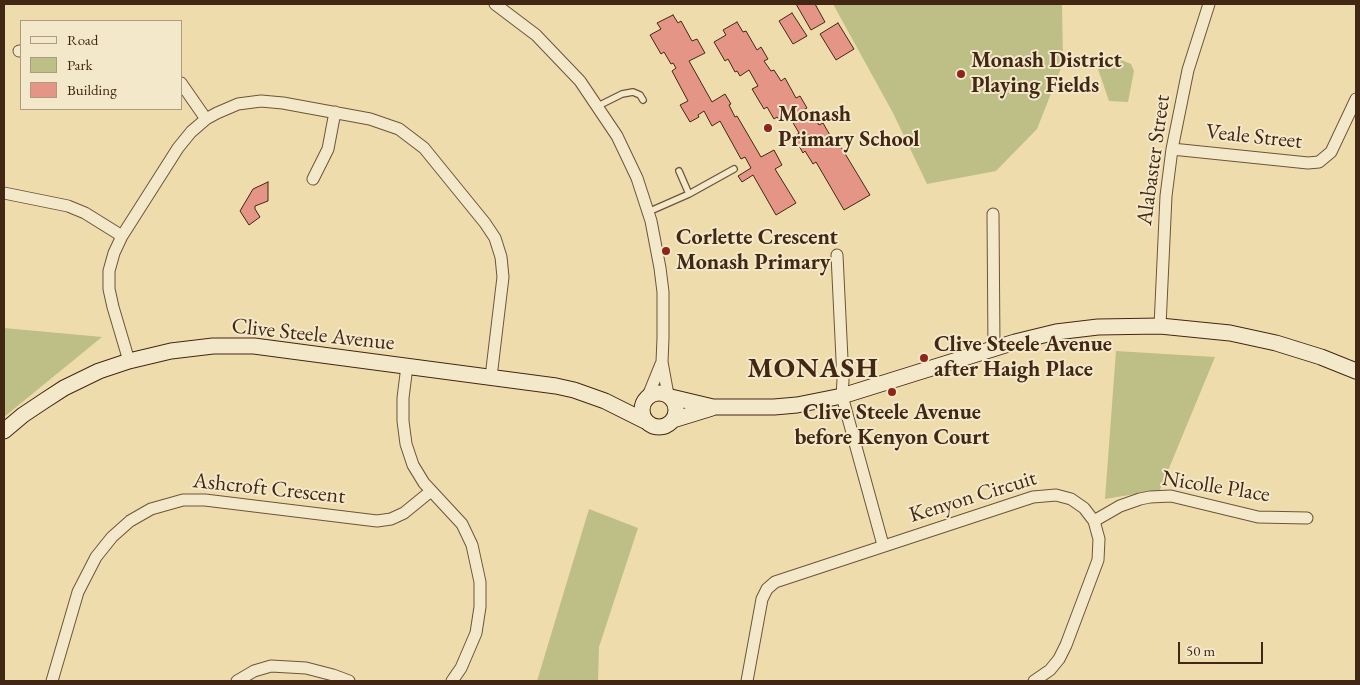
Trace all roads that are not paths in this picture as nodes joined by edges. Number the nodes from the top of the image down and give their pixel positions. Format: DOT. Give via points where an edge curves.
graph roads {
  1 [pos="495,4"];
  2 [pos="1209,4"];
  3 [pos="182,83"];
  4 [pos="1356,99"];
  5 [pos="643,100"];
  6 [pos="598,106"];
  7 [pos="335,112"];
  8 [pos="206,119"];
  9 [pos="1172,148"];
  10 [pos="734,169"];
  11 [pos="679,171"];
  12 [pos="313,179"];
  13 [pos="4,193"];
  14 [pos="689,194"];
  15 [pos="648,212"];
  16 [pos="993,214"];
  17 [pos="122,236"];
  18 [pos="837,255"];
  19 [pos="1160,326"];
  20 [pos="994,348"];
  21 [pos="129,361"];
  22 [pos="662,362"];
  23 [pos="408,366"];
  24 [pos="1356,371"];
  25 [pos="491,377"];
  26 [pos="669,396"];
  27 [pos="842,396"];
  28 [pos="647,397"];
  29 [pos="605,401"];
  30 [pos="713,407"];
  31 [pos="673,420"];
  32 [pos="645,421"];
  33 [pos="4,431"];
  34 [pos="431,491"];
  35 [pos="1307,518"];
  36 [pos="1094,521"];
  37 [pos="883,545"];
  38 [pos="52,681"];
  39 [pos="237,681"];
  40 [pos="349,681"];
  41 [pos="452,681"];
  42 [pos="747,681"];
  43 [pos="1034,681"];
  1 -- 6 [label="street" via="536,34"];
  2 -- 9 [label="street, Alabaster Street" via="1188,70"];
  3 -- 8 [label="street"];
  4 -- 9 [label="street, Veale Street" via="1331,152 1319,162"];
  5 -- 6 [label="lane" via="633,92"];
  6 -- 15 [label="street" via="637,178"];
  7 -- 8 [label="street" via="261,101 238,104"];
  7 -- 12 [label="street" via="328,148"];
  7 -- 25 [label="street" via="390,124 416,140 495,238 503,277"];
  8 -- 17 [label="street" via="178,148"];
  9 -- 19 [label="street, Alabaster Street" via="1166,196"];
  10 -- 14 [label="lane"];
  11 -- 14 [label="lane"];
  13 -- 17 [label="street" via="85,212"];
  14 -- 15 [label="lane"];
  15 -- 22 [label="street" via="660,268"];
  16 -- 20 [label="street"];
  17 -- 21 [label="street" via="109,271 109,289"];
  18 -- 27 [label="street, Kenyon Circuit"];
  19 -- 20 [label="street" via="1098,327 1056,332"];
  19 -- 24 [label="street" via="1230,333 1276,343"];
  20 -- 27 [label="street"];
  21 -- 23 [label="street, Clive Steele Avenue" via="171,351 254,346"];
  21 -- 33 [label="street, Clive Steele Avenue" via="64,388"];
  22 -- 26 [label="street"];
  22 -- 28 [label="street"];
  23 -- 25 [label="street, Clive Steele Avenue"];
  23 -- 34 [label="street" via="403,398 406,444 413,465"];
  25 -- 29 [label="street, Clive Steele Avenue" via="556,386"];
  26 -- 28 [label="street" via="656,393"];
  26 -- 30 [label="street"];
  26 -- 31 [label="street" via="676,406"];
  27 -- 30 [label="street" via="774,407"];
  27 -- 37 [label="street, Kenyon Circuit"];
  28 -- 29 [label="street, Clive Steele Avenue" via="627,402"];
  28 -- 32 [label="street" via="641,407"];
  29 -- 32 [label="street, Clive Steele Avenue"];
  30 -- 31 [label="street"];
  31 -- 32 [label="street" via="660,427"];
  34 -- 38 [label="street, Ashcroft Crescent" via="404,513 377,521 205,500 172,502 151,509 130,521 96,557 78,592"];
  34 -- 41 [label="street" via="462,524 474,551 480,582 476,632"];
  35 -- 36 [label="street, Nicolle Place" via="1258,517 1171,496 1157,496 1134,501"];
  36 -- 37 [label="street, Kenyon Circuit" via="1071,499 1049,494 1033,496"];
  36 -- 43 [label="street" via="1099,539 1098,560 1059,659"];
  37 -- 42 [label="street, Kenyon Circuit" via="784,578 767,589 762,599"];
  39 -- 40 [label="street" via="271,666 306,668"];
}
